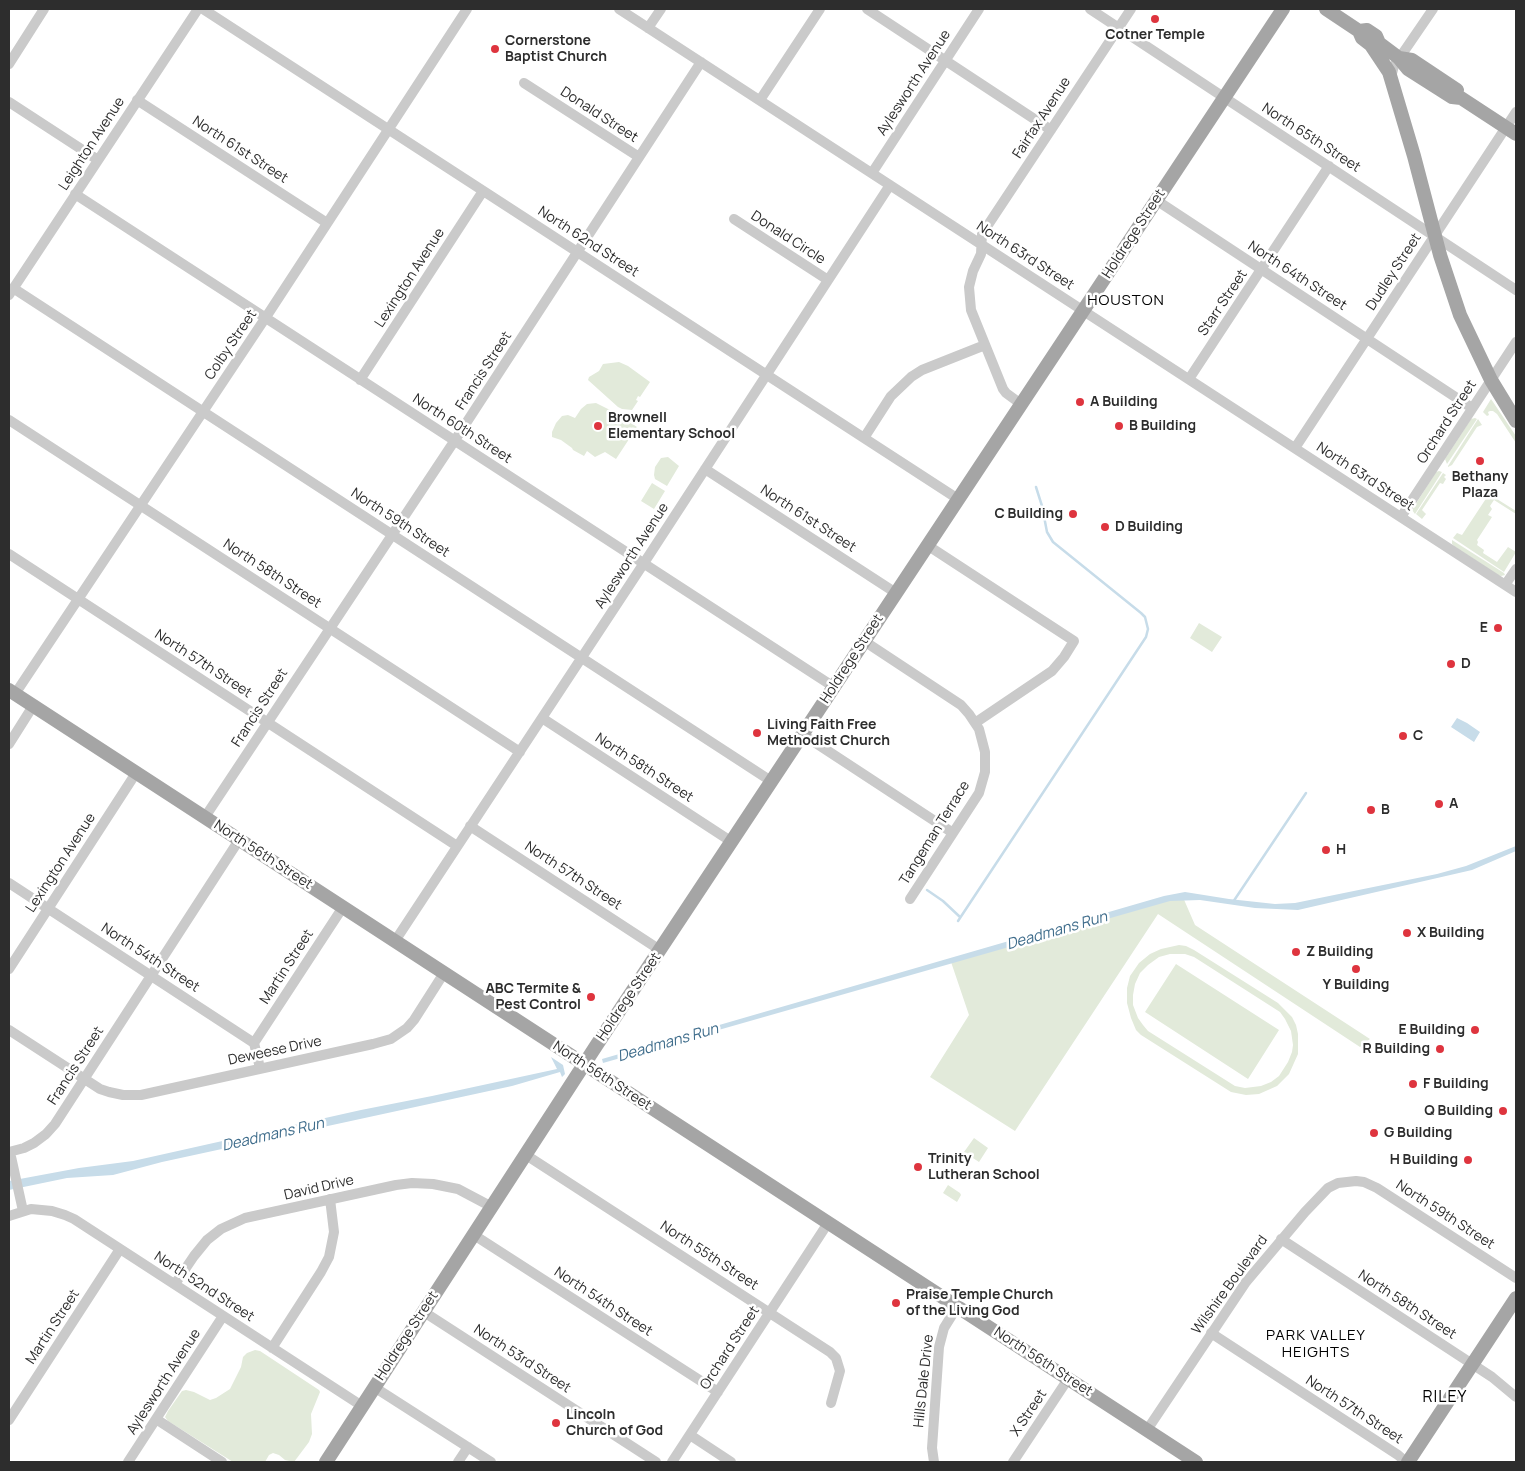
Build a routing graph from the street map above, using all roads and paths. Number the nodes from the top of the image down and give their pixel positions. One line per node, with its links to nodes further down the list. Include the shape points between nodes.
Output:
1 (44, 9): 21 (street)
2 (198, 9): 25 (street, Leighton Avenue)
3 (203, 9): 29 (street, North 62nd Street)
4 (467, 9): 29 (street, Colby Street)
5 (619, 9): 15 (street, North 63rd Street)
6 (661, 9): 15 (street)
7 (820, 9): 26 (street)
8 (867, 9): 19 (street)
9 (980, 9): 19 (street, Aylesworth Avenue)
10 (1090, 9): 16 (street, North 65th Street)
11 (1131, 9): 16 (street, Fairfax Avenue)
12 (1283, 9): 24 (main road, Holdrege Street)
13 (1326, 9): 17 (main road, via 1359,31 1362,38)
14 (1433, 9): 18 (street)
15 (648, 28): 20 (street, North 63rd Street)
16 (1118, 28): 24 (street, North 65th Street); 30 (street, Fairfax Avenue)
17 (1375, 44): 18 (main road); 22 (main road)
18 (1399, 58): 22 (street); 31 (main road, via 1408,69); 32 (main road, via 1398,72)
19 (945, 61): 30 (street); 36 (street, Aylesworth Avenue)
20 (702, 62): 26 (street, North 63rd Street); 33 (street, Francis Street)
21 (9, 64)
22 (1391, 77): 32 (main road)
23 (524, 83): 33 (street, Donald Street)
24 (1224, 97): 35 (street, North 65th Street); 40 (main road, Holdrege Street)
25 (137, 100): 34 (street, Leighton Avenue); 42 (street, North 61st Street)
26 (760, 100): 36 (street, North 63rd Street)
27 (9, 102): 34 (street)
28 (1516, 112): 31 (street, Dudley Street)
29 (389, 130): 38 (street, North 62nd Street); 42 (street, Colby Street)
30 (1050, 130): 44 (street, Fairfax Avenue, via 982,234)
31 (1511, 131): 43 (street, Dudley Street)
32 (1414, 156): 43 (main road)
33 (639, 157): 45 (street, Francis Street)
34 (98, 160): 39 (street, Leighton Avenue)
35 (1329, 166): 43 (street, North 65th Street); 46 (street, Starr Street)
36 (872, 173): 37 (street, North 63rd Street)
37 (890, 185): 44 (street, North 63rd Street); 47 (street, Aylesworth Avenue)
38 (483, 191): 45 (street, North 62nd Street); 57 (street, Lexington Avenue)
39 (75, 194): 49 (street, Leighton Avenue); 51 (street, North 60th Street)
40 (1156, 200): 46 (street, North 64th Street); 50 (main road, Holdrege Street)
41 (734, 219): 47 (street, Donald Circle)
42 (328, 223): 51 (street, Colby Street)
43 (1434, 237): 48 (street, North 65th Street); 52 (street, Dudley Street); 58 (main road, via 1460,315)
44 (981, 244): 50 (street, North 63rd Street); 54 (street, Fairfax Avenue, via 981,254 970,279 969,295 972,316)
45 (578, 252): 55 (street, North 62nd Street); 65 (street, Francis Street)
46 (1261, 269): 52 (street, North 64th Street); 56 (street, Starr Street)
47 (828, 280): 55 (street, Aylesworth Avenue)
48 (1516, 290)
49 (11, 292): 61 (street, North 59th Street)
50 (1083, 310): 56 (street, North 63rd Street); 59 (main road, Holdrege Street)
51 (265, 318): 57 (street, North 60th Street); 61 (street, Colby Street)
52 (1367, 339): 60 (street, North 64th Street); 66 (street, Dudley Street)
53 (1516, 342): 58 (street, Orchard Street)
54 (985, 345): 59 (street, Fairfax Avenue, via 1002,389); 64 (street, via 911,377 891,396)
55 (767, 374): 64 (street, North 62nd Street); 67 (street, Aylesworth Avenue)
56 (1189, 379): 66 (street, North 63rd Street)
57 (360, 380): 65 (street, North 60th Street)
58 (1491, 380): 60 (street, Orchard Street); 63 (main road)
59 (1021, 404): 68 (main road, Holdrege Street)
60 (1472, 408): 70 (street, Orchard Street)
61 (203, 412): 69 (street, Colby Street); 71 (street, North 59th Street)
62 (9, 420): 69 (street, North 58th Street)
63 (1516, 421)
64 (864, 438): 68 (street, North 62nd Street)
65 (454, 440): 71 (street, Francis Street); 74 (street, North 60th Street)
66 (1295, 448): 70 (street, North 63rd Street)
67 (705, 469): 74 (street, Aylesworth Avenue); 78 (street, North 61st Street)
68 (958, 498): 72 (main road, Holdrege Street)
69 (141, 506): 79 (street, Colby Street); 80 (street, North 58th Street)
70 (1401, 517): 76 (street, North 63rd Street)
71 (392, 534): 80 (street, Francis Street); 82 (street, North 59th Street)
72 (927, 545): 78 (main road, Holdrege Street); 88 (street, via 1074,641 1052,671)
73 (9, 554): 79 (street, North 57th Street)
74 (644, 563): 82 (street, Aylesworth Avenue); 83 (street, North 60th Street)
75 (1516, 568): 76 (street)
76 (1505, 585): 77 (street, North 63rd Street)
77 (1516, 592)
78 (896, 593): 81 (main road, Holdrege Street)
79 (78, 600): 84 (street, Colby Street); 87 (street, North 57th Street)
80 (330, 628): 87 (street, Francis Street); 91 (street, North 58th Street)
81 (864, 641): 83 (main road, Holdrege Street); 88 (street, via 952,698)
82 (582, 658): 86 (street, Aylesworth Avenue); 93 (street, North 59th Street)
83 (834, 687): 89 (main road, Holdrege Street)
84 (12, 692): 85 (main road, North 56th Street)
85 (33, 706): 90 (street); 92 (main road, North 56th Street)
86 (542, 718): 91 (street, Aylesworth Avenue); 98 (street, North 58th Street)
87 (267, 723): 94 (street, Francis Street); 99 (street, North 57th Street)
88 (975, 723): 96 (street, Tangeman Terrace, via 985,752 984,777 976,799)
89 (802, 734): 93 (main road, Holdrege Street); 96 (street)
90 (9, 744)
91 (520, 752): 95 (street, Aylesworth Avenue)
92 (136, 773): 94 (main road, North 56th Street); 103 (street, Lexington Avenue)
93 (771, 781): 98 (main road, Holdrege Street)
94 (205, 817): 97 (main road, North 56th Street)
95 (470, 826): 99 (street, Aylesworth Avenue); 105 (street, North 57th Street)
96 (953, 833): 101 (street, Tangeman Terrace)
97 (240, 840): 102 (main road, North 56th Street); 108 (street, Francis Street)
98 (732, 842): 105 (main road, Holdrege Street)
99 (457, 846): 104 (street, Aylesworth Avenue)
100 (9, 883): 103 (street, North 54th Street)
101 (910, 900)
102 (343, 907): 104 (main road, North 56th Street); 110 (street, Martin Street)
103 (48, 908): 106 (street, Lexington Avenue); 108 (street, North 54th Street)
104 (395, 941): 107 (main road, North 56th Street)
105 (660, 950): 111 (main road, Holdrege Street)
106 (9, 969)
107 (444, 973): 111 (main road, North 56th Street); 112 (street, Deweese Drive, via 414,1020 391,1038)
108 (151, 976): 110 (street, North 54th Street); 113 (street, Francis Street)
109 (9, 1030): 113 (street)
110 (254, 1043): 112 (street)
111 (584, 1064): 115 (main road, Holdrege Street); 121 (main road, North 56th Street)
112 (260, 1068): 113 (street, Deweese Drive, via 135,1096 108,1092)
113 (84, 1079): 114 (street, Francis Street, via 50,1129 34,1143)
114 (9, 1152): 119 (street, Francis Street)
115 (526, 1154): 118 (main road, Holdrege Street); 130 (street, North 55th Street)
116 (1356, 1181): 123 (street, Wilshire Boulevard, via 1328,1188); 125 (street, North 59th Street, via 1377,1188)
117 (330, 1199): 118 (street, David Drive, via 425,1183 458,1189); 126 (street, David Drive, via 245,1218 221,1229 200,1248); 133 (street, via 334,1232 329,1257)
118 (492, 1207): 122 (main road, Holdrege Street)
119 (23, 1211): 120 (street); 124 (street, North 52nd Street, via 39,1210 65,1215)
120 (9, 1216)
121 (828, 1223): 128 (main road, North 56th Street); 130 (street, Orchard Street)
122 (474, 1235): 129 (main road, Holdrege Street); 137 (street, North 54th Street)
123 (1281, 1239): 132 (street, Wilshire Boulevard); 134 (street, North 58th Street)
124 (120, 1249): 126 (street, North 52nd Street); 142 (street, Martin Street)
125 (1516, 1278)
126 (175, 1284): 131 (street, North 52nd Street)
127 (1516, 1298): 134 (main road)
128 (957, 1307): 135 (main road, North 56th Street); 154 (street, Hills Dale Drive, via 944,1328 939,1346 932,1448)
129 (424, 1312): 136 (main road, Holdrege Street); 151 (street, North 53rd Street)
130 (770, 1312): 137 (street, Orchard Street); 139 (street, North 55th Street, via 836,1358 840,1376)
131 (223, 1316): 133 (street, North 52nd Street); 141 (street, Aylesworth Avenue)
132 (1211, 1333): 143 (street, Wilshire Boulevard); 157 (street, North 57th Street)
133 (272, 1348): 140 (street, North 52nd Street)
134 (1473, 1364): 138 (street, North 58th Street); 157 (main road)
135 (1068, 1379): 143 (main road, North 56th Street); 155 (street, X Street)
136 (374, 1387): 140 (main road, Holdrege Street); 145 (street)
137 (718, 1392): 144 (street, Orchard Street)
138 (1516, 1397)
139 (831, 1403)
140 (362, 1406): 148 (main road, Holdrege Street)
141 (156, 1419): 146 (street, Aylesworth Avenue); 147 (street)
142 (9, 1420)
143 (1147, 1430): 156 (main road, North 56th Street)
144 (690, 1435): 152 (street, Orchard Street); 153 (street)
145 (468, 1447): 149 (street); 150 (street)
146 (128, 1462)
147 (222, 1462)
148 (326, 1462)
149 (458, 1462)
150 (491, 1462)
151 (656, 1462)
152 (672, 1462)
153 (731, 1462)
154 (934, 1462)
155 (1013, 1462)
156 (1196, 1462)
157 (1407, 1462)

